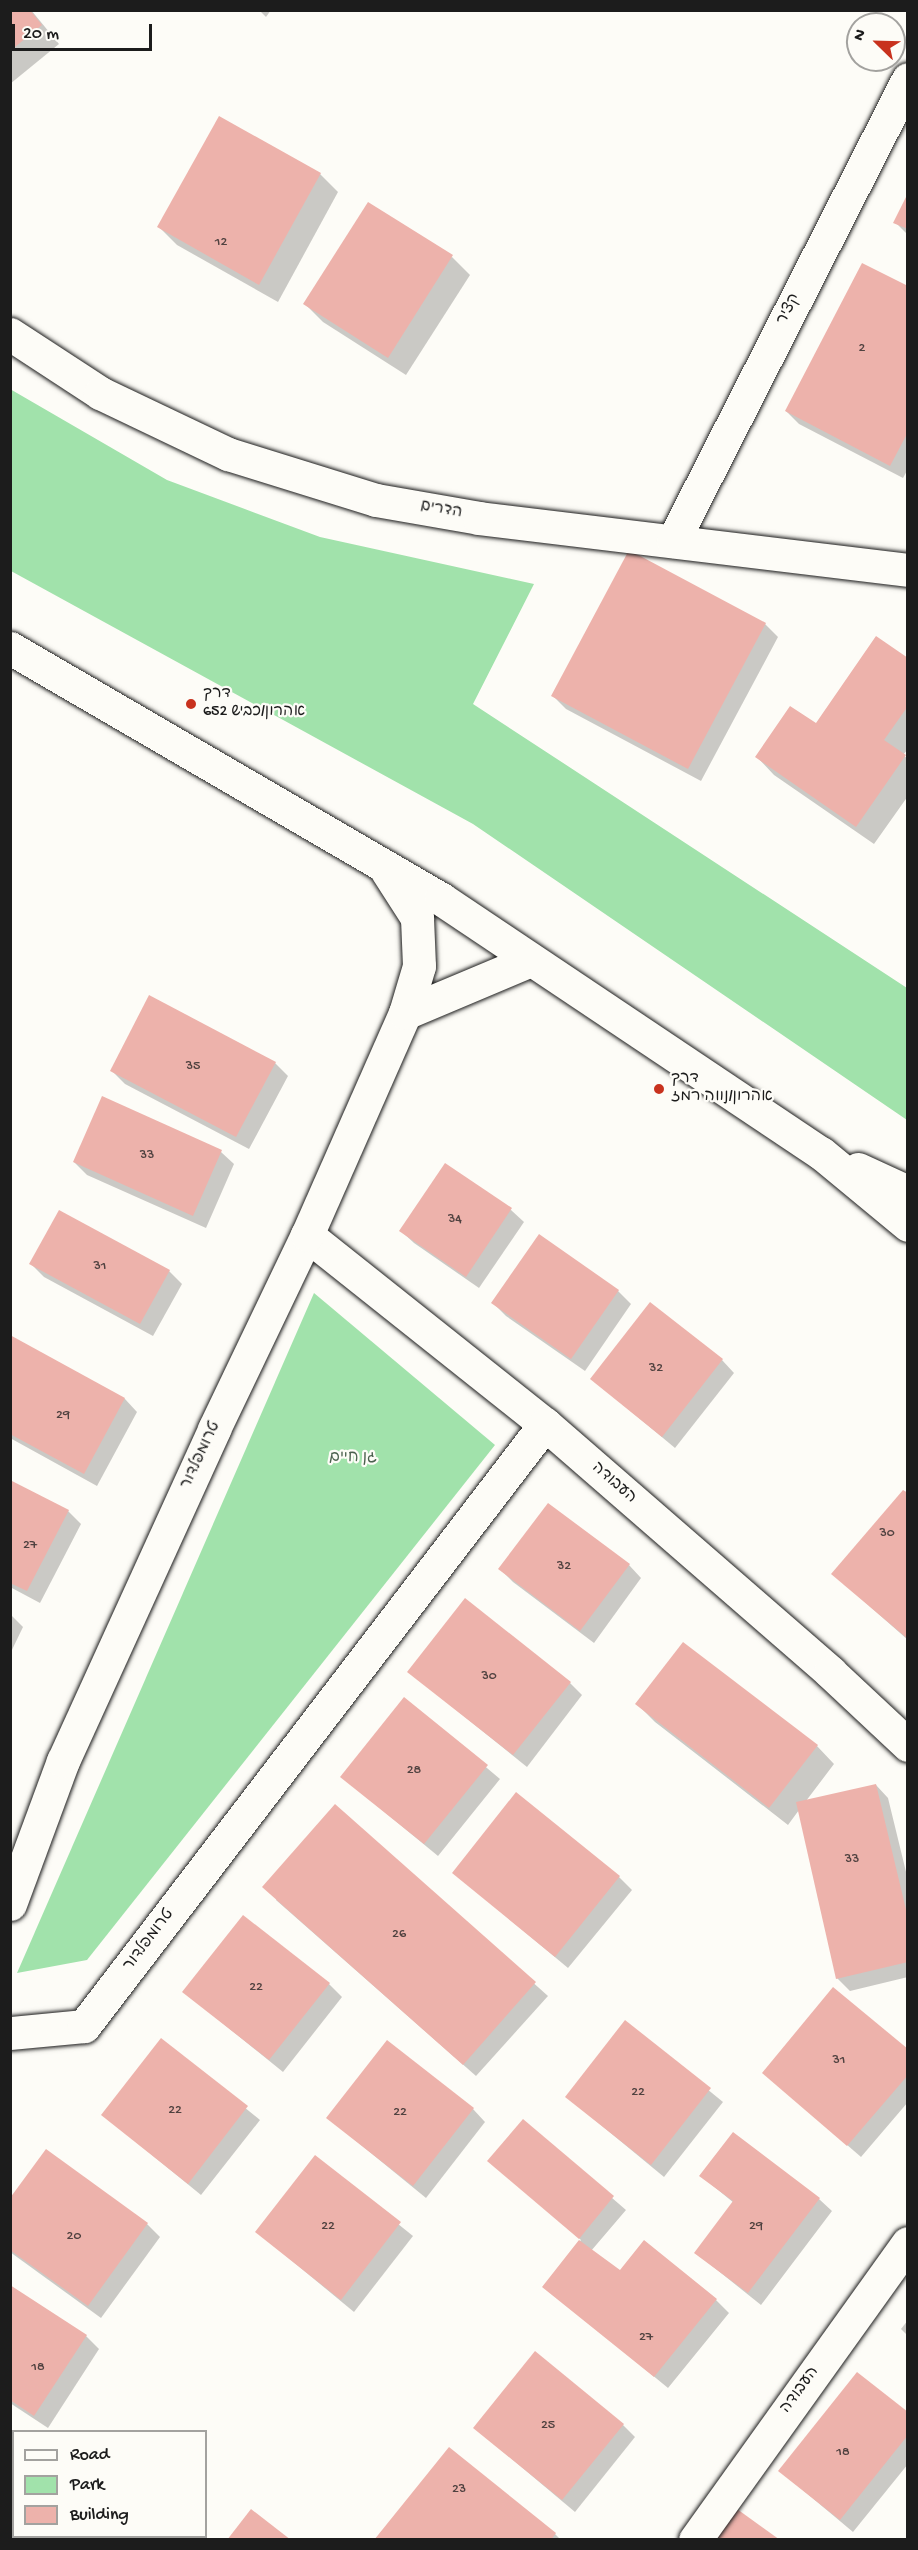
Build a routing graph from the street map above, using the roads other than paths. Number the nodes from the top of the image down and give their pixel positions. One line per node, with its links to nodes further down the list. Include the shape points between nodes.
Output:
1 (908, 79): 3 (street, קציר)
2 (10, 334): 3 (street, הדרים, via 100,393 228,454 375,500 479,518)
3 (674, 541): 4 (street, הדרים)
4 (908, 570)
5 (10, 648): 6 (street)
6 (385, 867): 7 (street, via 441,899); 8 (street, טרומפלדור, via 417,918 419,966)
7 (531, 960): 8 (street); 9 (street)
8 (405, 1013): 12 (street, טרומפלדור)
9 (821, 1153): 10 (street); 11 (street)
10 (908, 1192)
11 (908, 1225)
12 (307, 1235): 13 (street, העבודה); 15 (street, טרומפלדור, via 209,1439 63,1761)
13 (544, 1424): 14 (street, העבודה, via 830,1672); 16 (street, טרומפלדור, via 84,2026)
14 (908, 1745)
15 (10, 1904)
16 (10, 2033)
17 (908, 2244): 18 (street, העבודה)
18 (695, 2540)

